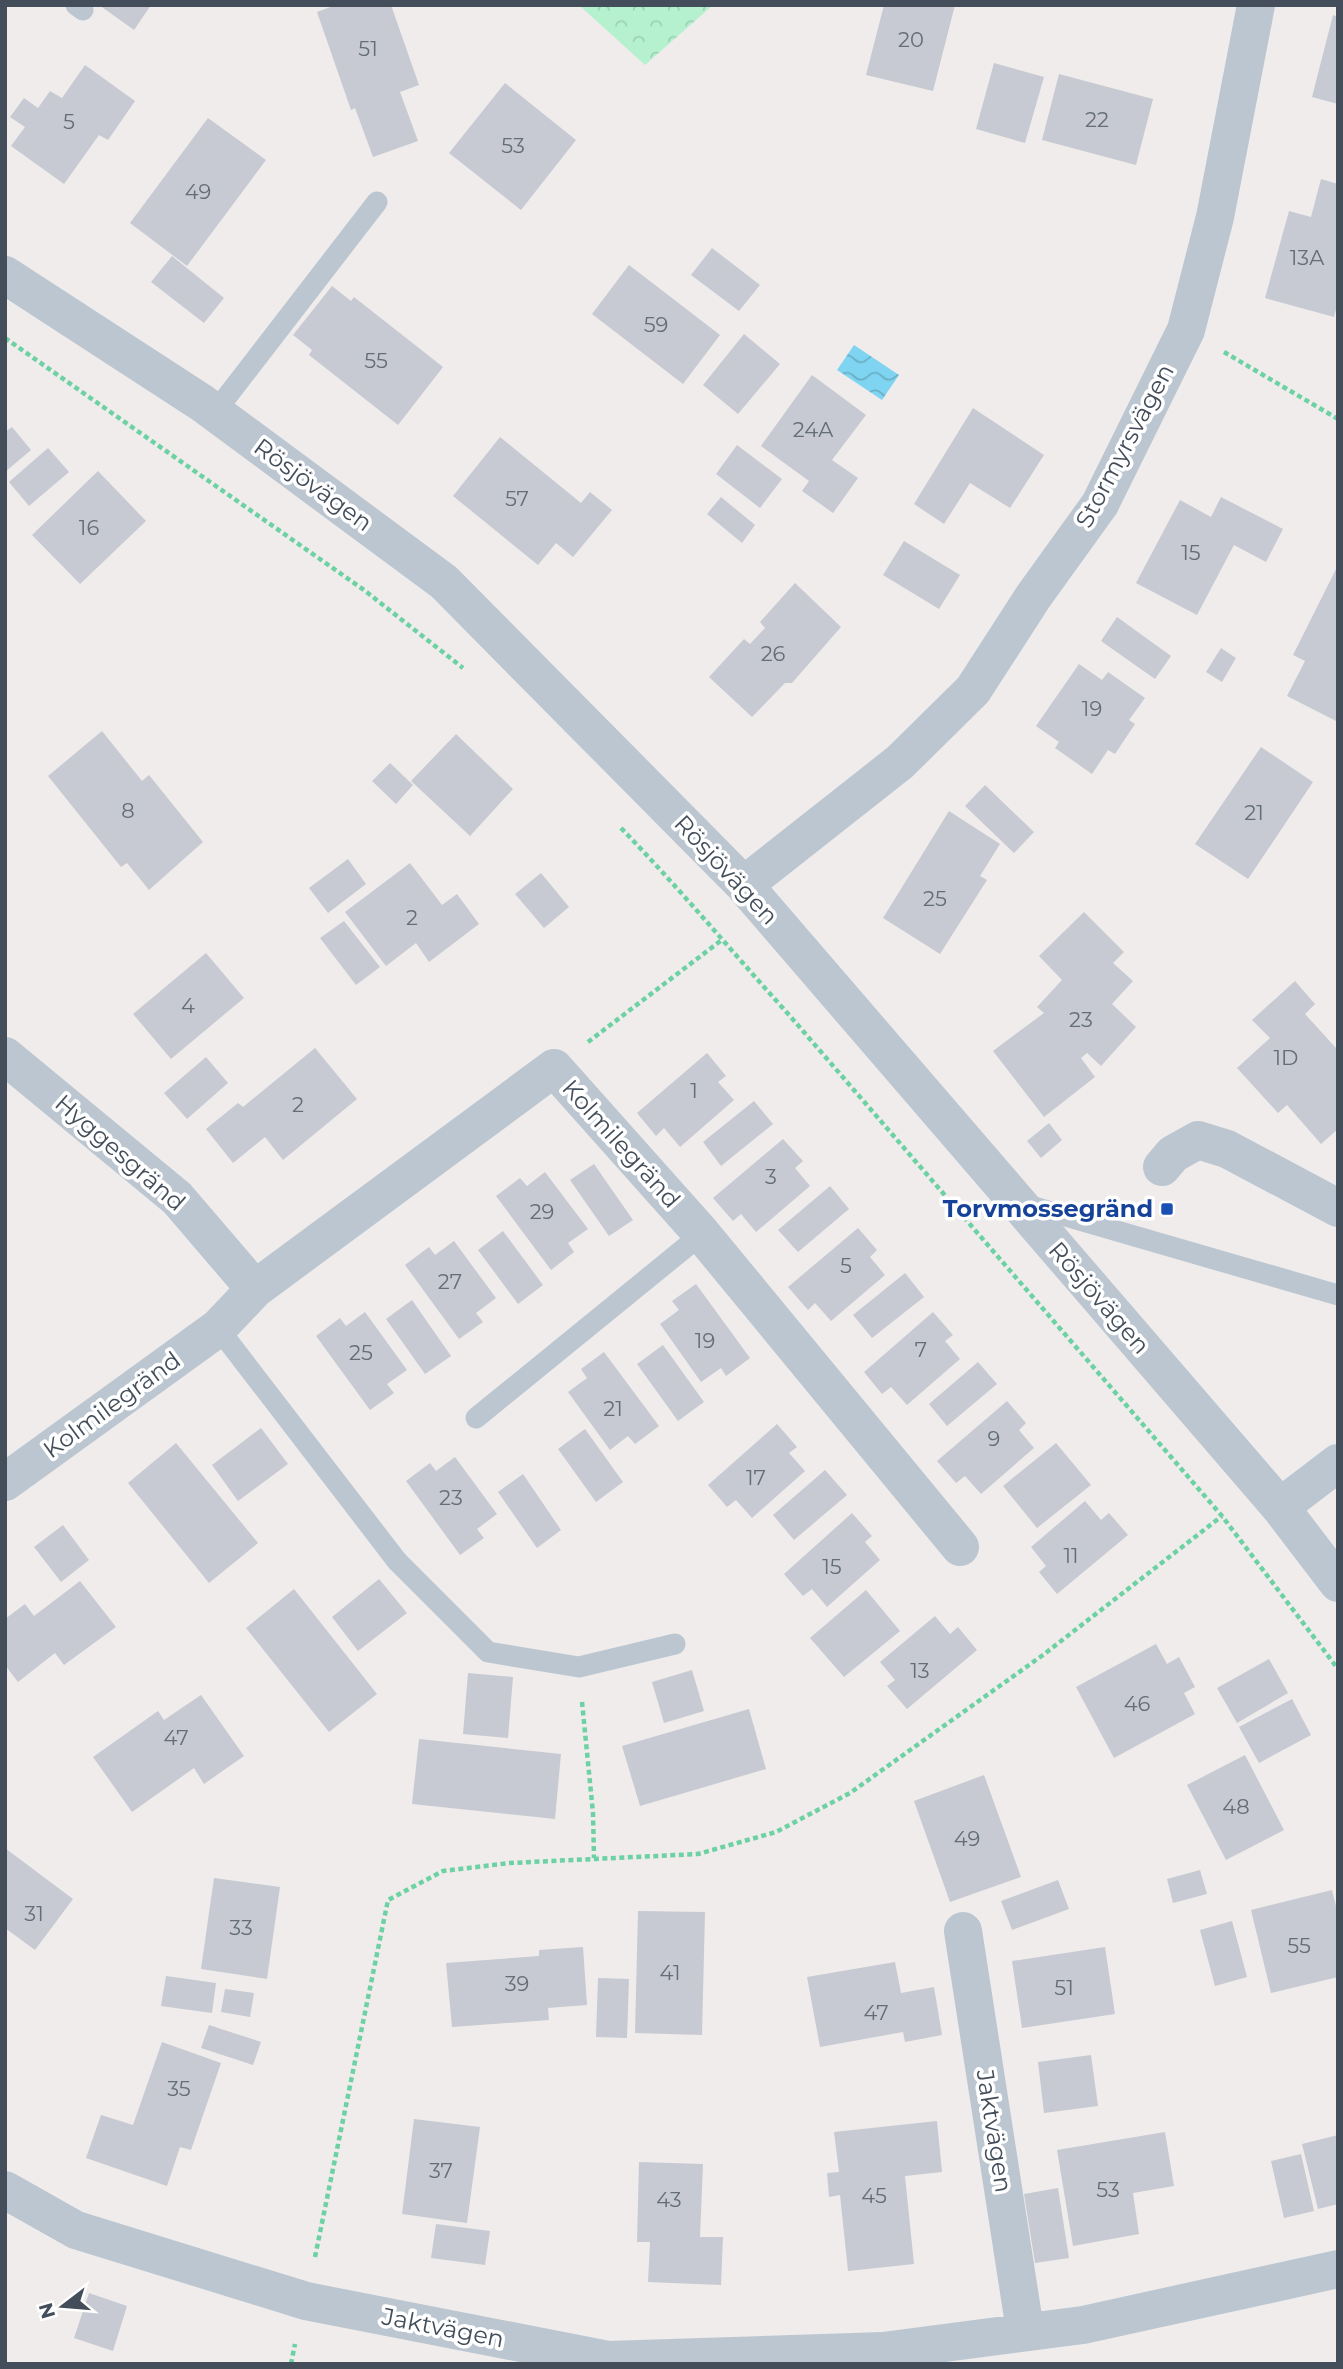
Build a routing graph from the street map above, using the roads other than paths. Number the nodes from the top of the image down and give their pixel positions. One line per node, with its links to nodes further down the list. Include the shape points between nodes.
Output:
1 (1256, 5): 5 (street, Stormyrsvägen, via 1215,216 1186,330 1100,504 973,690)
2 (377, 202): 4 (lane)
3 (5, 275): 4 (street, Rösjövägen)
4 (215, 412): 5 (street, Rösjövägen, via 444,582)
5 (754, 897): 8 (street, Rösjövägen)
6 (5, 1056): 11 (street, Hyggesgränd, via 177,1198)
7 (1162, 1167): 9 (street, via 1198,1140 1227,1149)
8 (1015, 1202): 12 (lane); 17 (street, Rösjövägen)
9 (1338, 1208)
10 (702, 1234): 11 (street, Kolmilegränd, via 554,1068); 14 (lane); 18 (street, Kolmilegränd)
11 (255, 1289): 13 (street, Kolmilegränd)
12 (1338, 1295)
13 (218, 1328): 16 (street, Kolmilegränd); 20 (lane, via 397,1561 488,1652 579,1667)
14 (476, 1418)
15 (1338, 1464): 17 (street)
16 (5, 1482)
17 (1280, 1507): 19 (street, Rösjövägen)
18 (960, 1547)
19 (1338, 1583)
20 (675, 1644)
21 (963, 1931): 24 (street, Jaktvägen)
22 (5, 2190): 24 (street, Jaktvägen, via 76,2230 306,2301 608,2360 883,2351)
23 (1338, 2269): 24 (street, Jaktvägen, via 1083,2325)
24 (1025, 2330)

